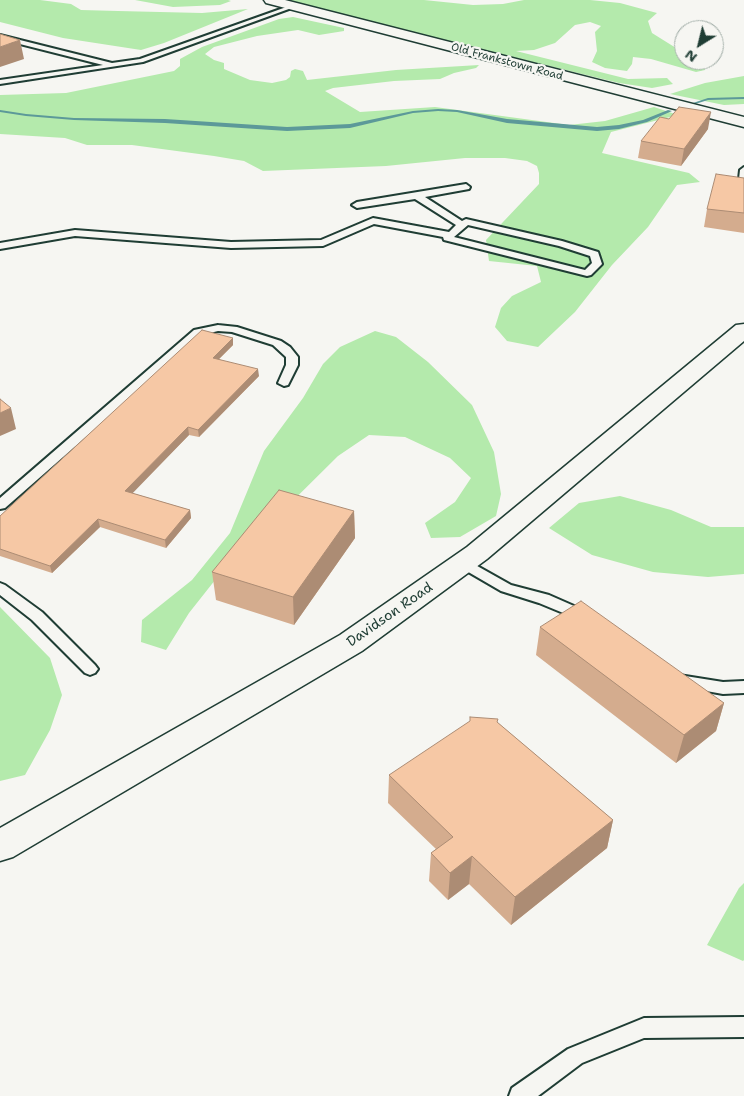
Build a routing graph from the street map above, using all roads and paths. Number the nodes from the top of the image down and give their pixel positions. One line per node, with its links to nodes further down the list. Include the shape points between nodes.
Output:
1 (270, 0): 2 (street, Old Frankstown Road)
2 (294, 6): 4 (lane, via 141,61); 6 (street, Old Frankstown Road)
3 (0, 37): 4 (lane)
4 (115, 65): 5 (lane)
5 (0, 82)
6 (744, 122)
7 (466, 187): 8 (lane)
8 (417, 196): 9 (lane); 10 (lane)
9 (357, 205)
10 (462, 225): 11 (lane); 11 (lane, via 466,222 562,244 595,254 597,264 587,273 447,238)
11 (450, 235): 12 (lane, via 373,221 323,243 232,245 75,233)
12 (0, 246)
13 (744, 330): 16 (street, Davidson Road)
14 (284, 383): 15 (lane, via 292,357 276,343 233,329 198,332)
15 (0, 505)
16 (463, 563): 18 (lane, via 506,588 544,599); 22 (street, Davidson Road, via 351,643)
17 (0, 588): 19 (lane, via 37,616)
18 (600, 623)
19 (90, 669)
20 (670, 675): 21 (lane, via 678,681 723,688)
21 (744, 687)
22 (0, 846)
23 (744, 1027): 24 (lane, via 644,1028 576,1056)
24 (520, 1096)

